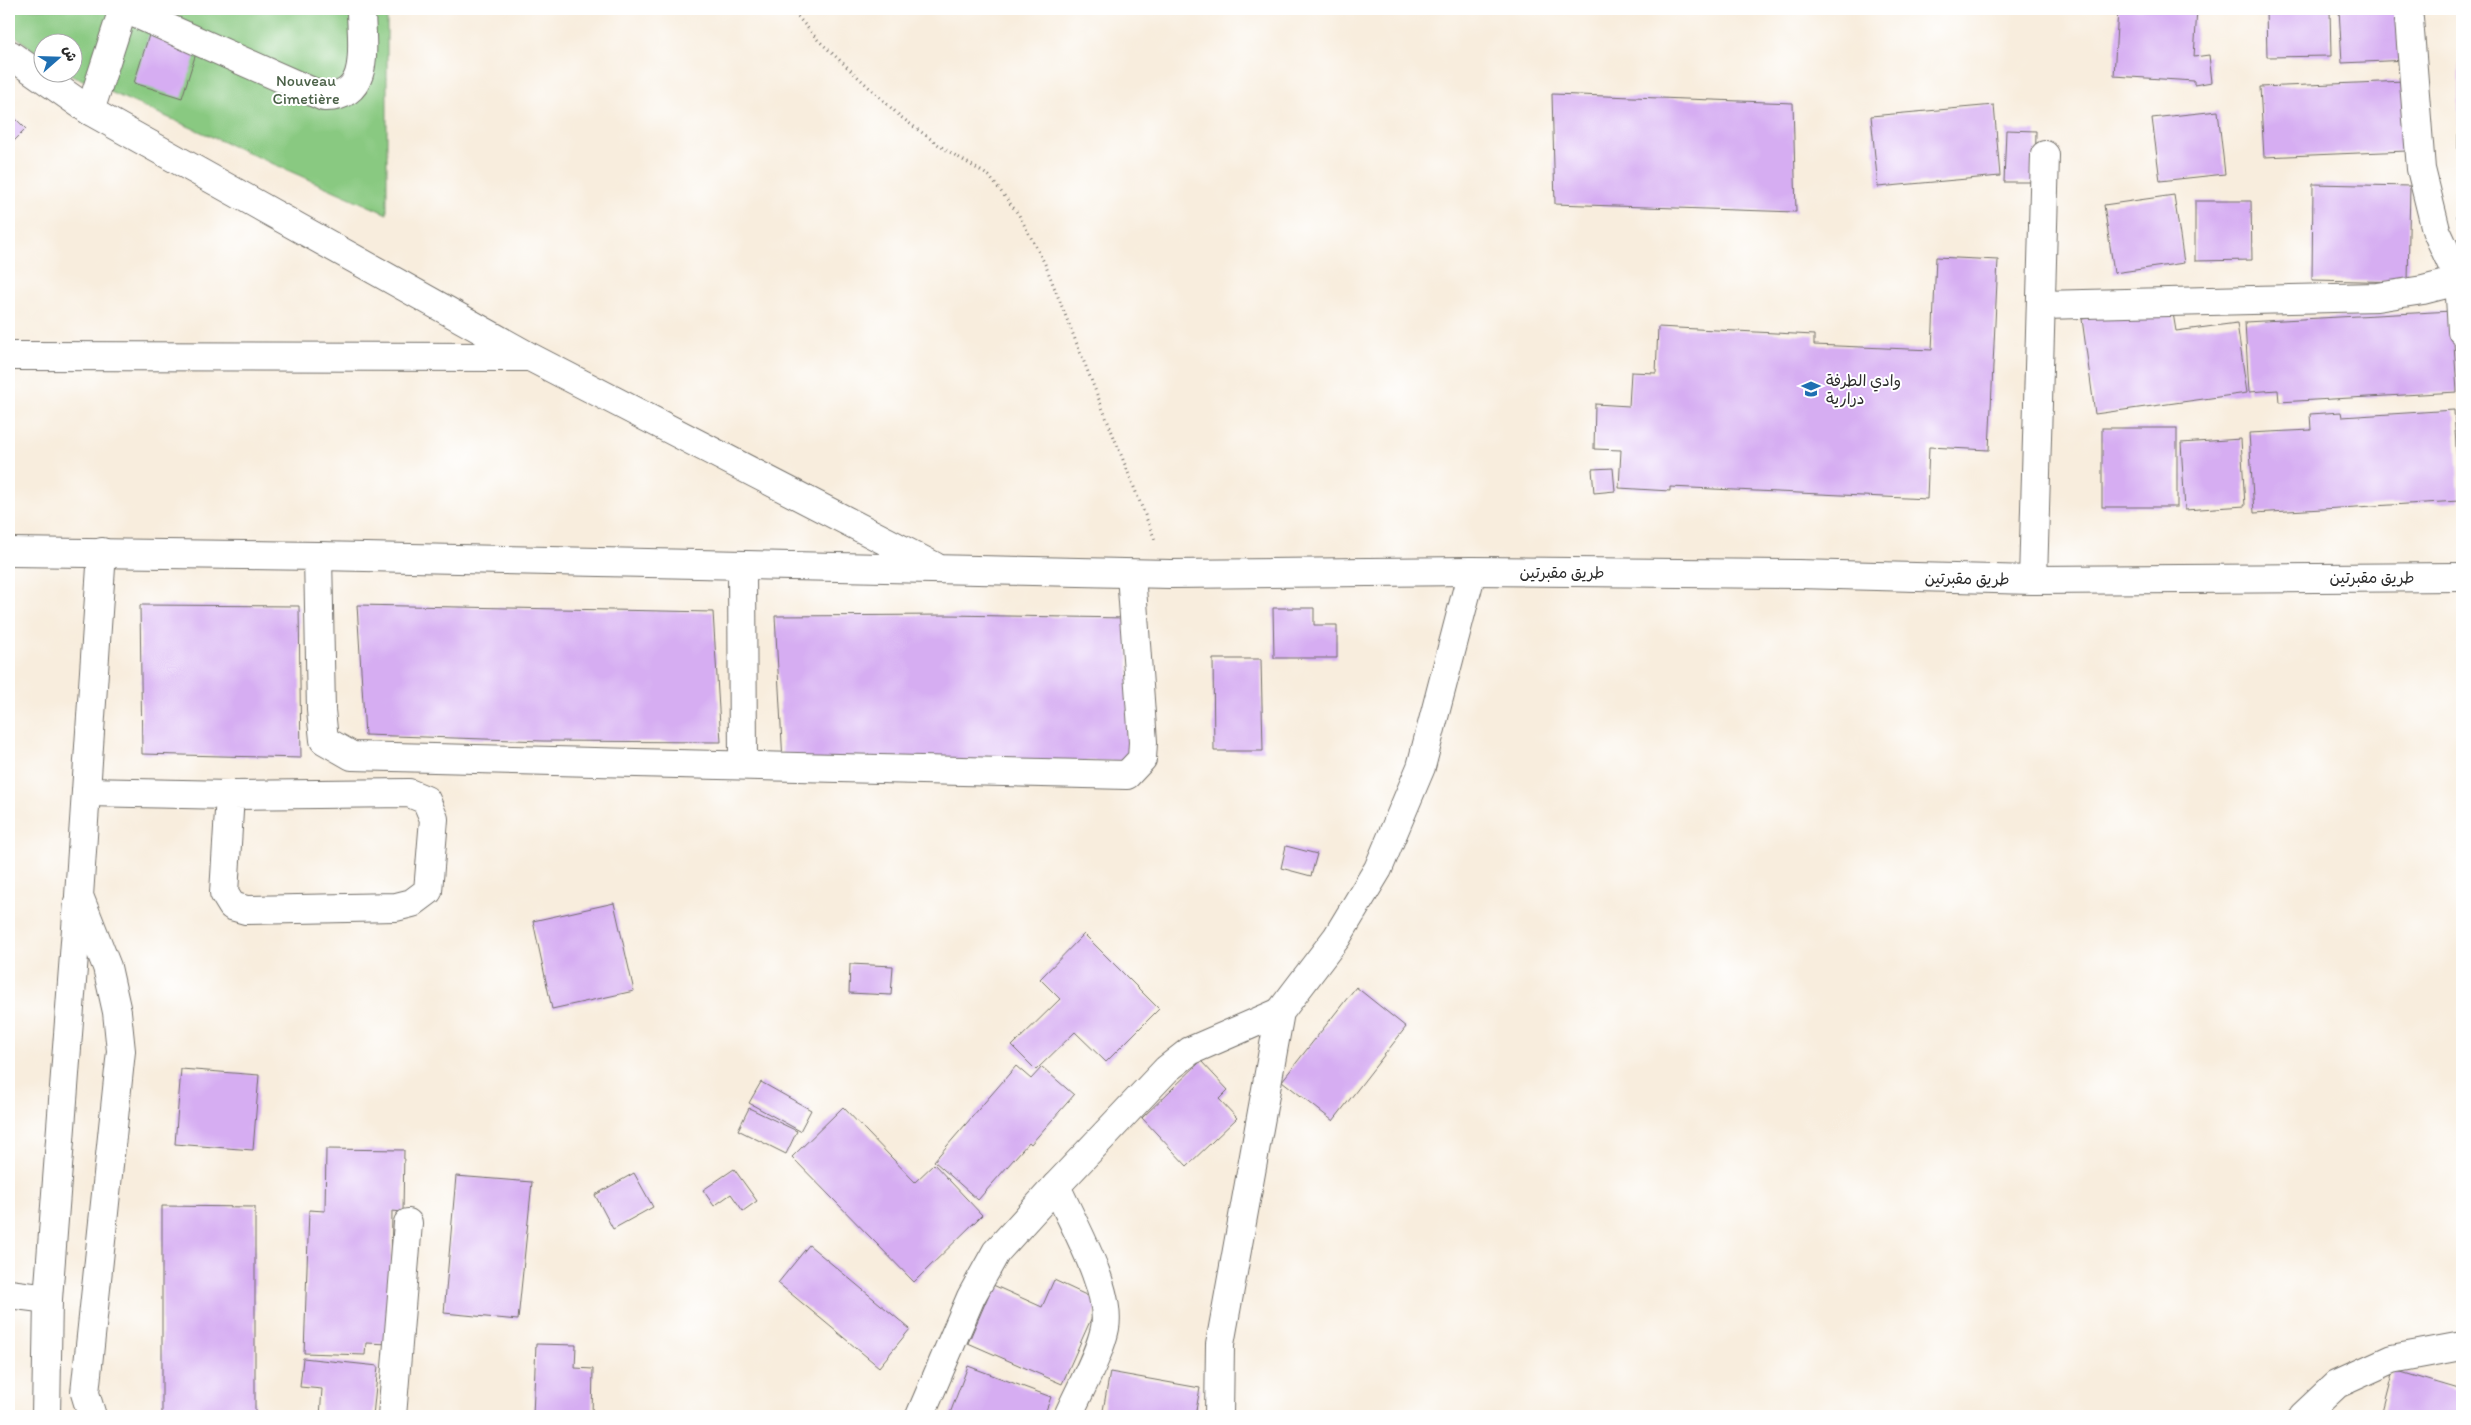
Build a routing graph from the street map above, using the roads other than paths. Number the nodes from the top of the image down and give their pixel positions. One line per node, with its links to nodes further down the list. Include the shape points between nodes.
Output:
1 (124, 9): 2 (street, via 324,97 346,93 360,74); 5 (street)
2 (361, 9)
3 (2409, 19): 7 (street, via 2421,169 2436,230)
4 (9, 54): 5 (street)
5 (90, 111): 11 (street)
6 (2045, 155): 8 (street)
7 (2461, 280): 8 (street, via 2377,297); 9 (street)
8 (2042, 304): 20 (street)
9 (2462, 331)
10 (9, 356): 11 (street)
11 (530, 357): 16 (street)
12 (9, 552): 13 (street, طريق مقبرتين)
13 (102, 552): 14 (street, طريق مقبرتين); 22 (street)
14 (318, 556): 15 (street, طريق مقبرتين); 21 (street, via 324,740 352,756)
15 (742, 565): 16 (street, طريق مقبرتين); 21 (street)
16 (941, 570): 18 (street, طريق مقبرتين)
17 (1472, 571): 18 (street, طريق مقبرتين); 20 (street, طريق مقبرتين); 25 (street, via 1421,767 1378,869 1336,937)
18 (1131, 574): 21 (street, via 1143,742 1142,759 1127,775)
19 (2462, 577): 20 (street, طريق مقبرتين)
20 (2033, 580)
21 (743, 765)
22 (86, 792): 23 (street); 24 (street)
23 (230, 795): 23 (street, via 409,793 426,800 434,819 428,891 412,903 396,907 246,910 232,906 224,893)
24 (79, 896): 29 (street); 32 (street, via 107,967 121,1051 85,1393)
25 (1280, 1012): 26 (street, via 1190,1051 1167,1069); 36 (street, via 1220,1344)
26 (1056, 1186): 34 (street, via 996,1252 983,1273); 35 (street, via 1103,1289 1106,1308 1105,1329)
27 (408, 1223): 33 (street)
28 (9, 1294): 29 (street)
29 (48, 1299): 31 (street)
30 (2462, 1346): 37 (street, via 2392,1359 2337,1384)
31 (46, 1416)
32 (92, 1416)
33 (392, 1416)
34 (920, 1416)
35 (1068, 1416)
36 (1219, 1416)
37 (2302, 1416)

